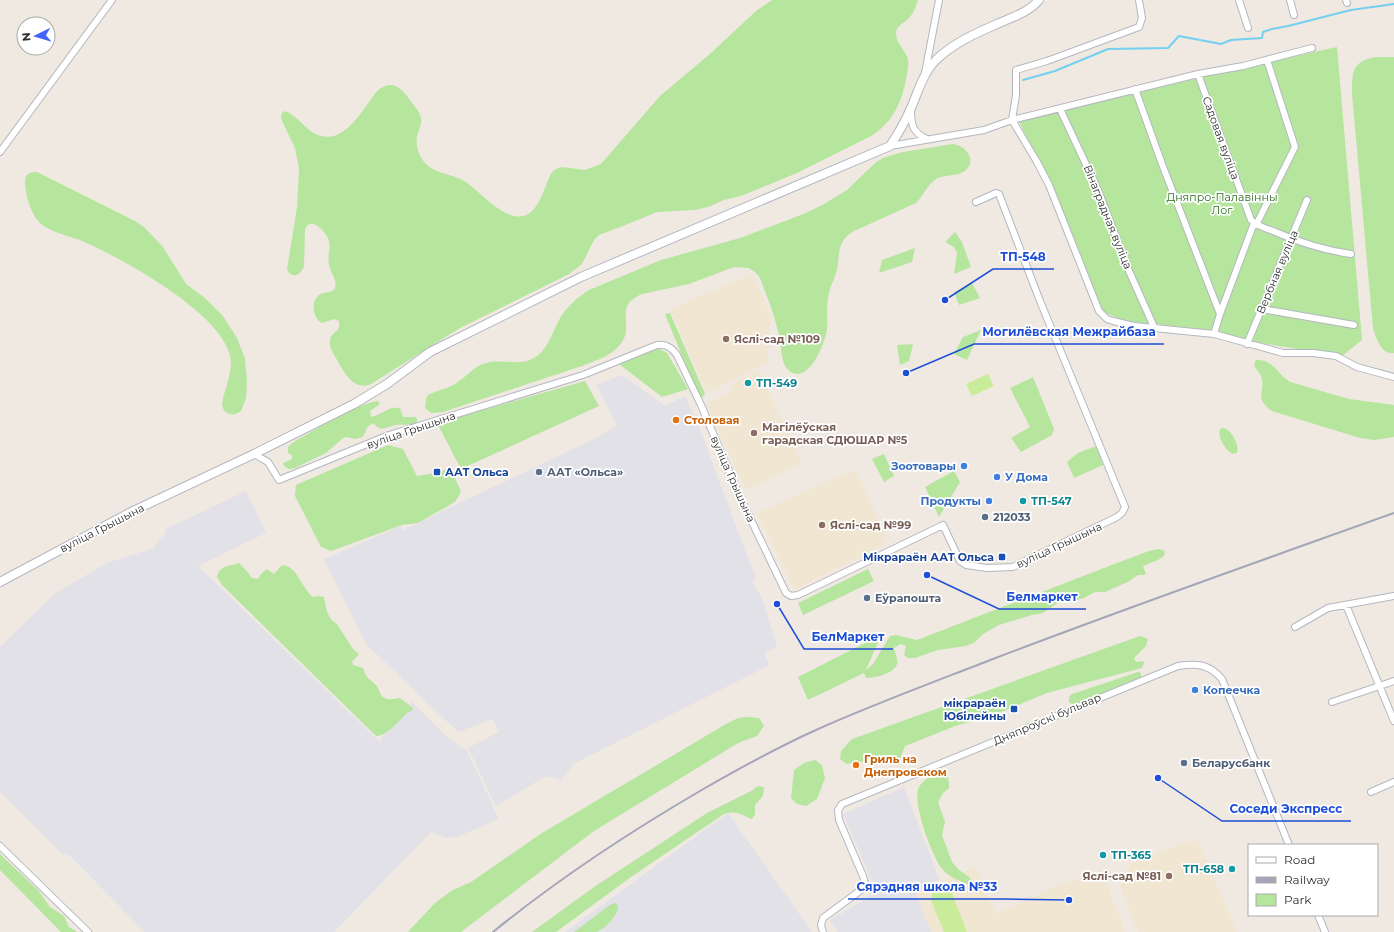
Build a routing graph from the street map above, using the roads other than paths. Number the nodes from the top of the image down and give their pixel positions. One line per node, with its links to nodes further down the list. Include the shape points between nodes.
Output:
1 (112, 0): 19 (street)
2 (939, 0): 12 (street)
3 (1039, 0): 12 (street, via 1028,10 987,28 950,49 936,60)
4 (1139, 0): 16 (street, via 1142,18 1139,27 1016,70)
5 (1239, 0): 8 (street)
6 (1290, 0): 7 (street)
7 (1294, 15)
8 (1248, 28)
9 (1312, 48): 10 (street)
10 (1267, 60): 11 (street); 22 (street, via 1295,145)
11 (1198, 74): 13 (street); 22 (street, Садовая вуліца, via 1248,214)
12 (924, 77): 14 (street)
13 (1135, 90): 15 (street); 26 (street)
14 (911, 108): 17 (street, via 911,121 915,132); 18 (street, via 903,127)
15 (1060, 109): 16 (street); 28 (street, Вінаградная вуліца, via 1098,190)
16 (1012, 120): 17 (street, via 984,130); 28 (street, via 1049,185 1099,311 1110,320 1134,326)
17 (927, 139): 18 (street)
18 (890, 146): 32 (street, via 581,278 430,352 354,404)
19 (0, 152)
20 (1307, 200): 23 (street, Вербная вуліца)
21 (976, 202): 32 (street, вуліца Грышына, via 999,194 1125,507 1118,517 1013,566 987,568 966,565 960,561 943,526 798,595 791,596 786,593 677,355 663,345 657,345 583,375 389,435 279,480 268,462)
22 (1255, 224): 23 (street); 26 (street)
23 (1291, 239): 24 (street); 25 (street, Вербная вуліца)
24 (1351, 254)
25 (1262, 308): 27 (street); 30 (street, Вербная вуліца)
26 (1220, 314): 29 (street)
27 (1354, 325)
28 (1154, 327): 29 (street)
29 (1214, 334): 30 (street)
30 (1247, 344): 31 (street, via 1283,354 1313,353 1336,356 1357,367)
31 (1394, 376)
32 (254, 454): 33 (street, вуліца Грышына, via 133,511)
33 (0, 582)
34 (1394, 596): 35 (street)
35 (1346, 605): 36 (street, via 1328,608); 38 (street)
36 (1294, 627)
37 (1394, 681): 38 (street)
38 (1380, 687): 39 (street); 40 (street)
39 (1332, 702)
40 (1394, 721)
41 (1394, 782): 42 (street)
42 (1371, 792)
43 (1289, 844): 47 (street, Дняпроўскі бульвар, via 1222,679 1207,667 1192,664 1178,666 842,804 838,810 839,820 864,883 861,890 823,918)
44 (0, 846): 46 (street)
45 (1318, 916): 48 (street)
46 (88, 932)
47 (823, 932)
48 (1325, 932)

